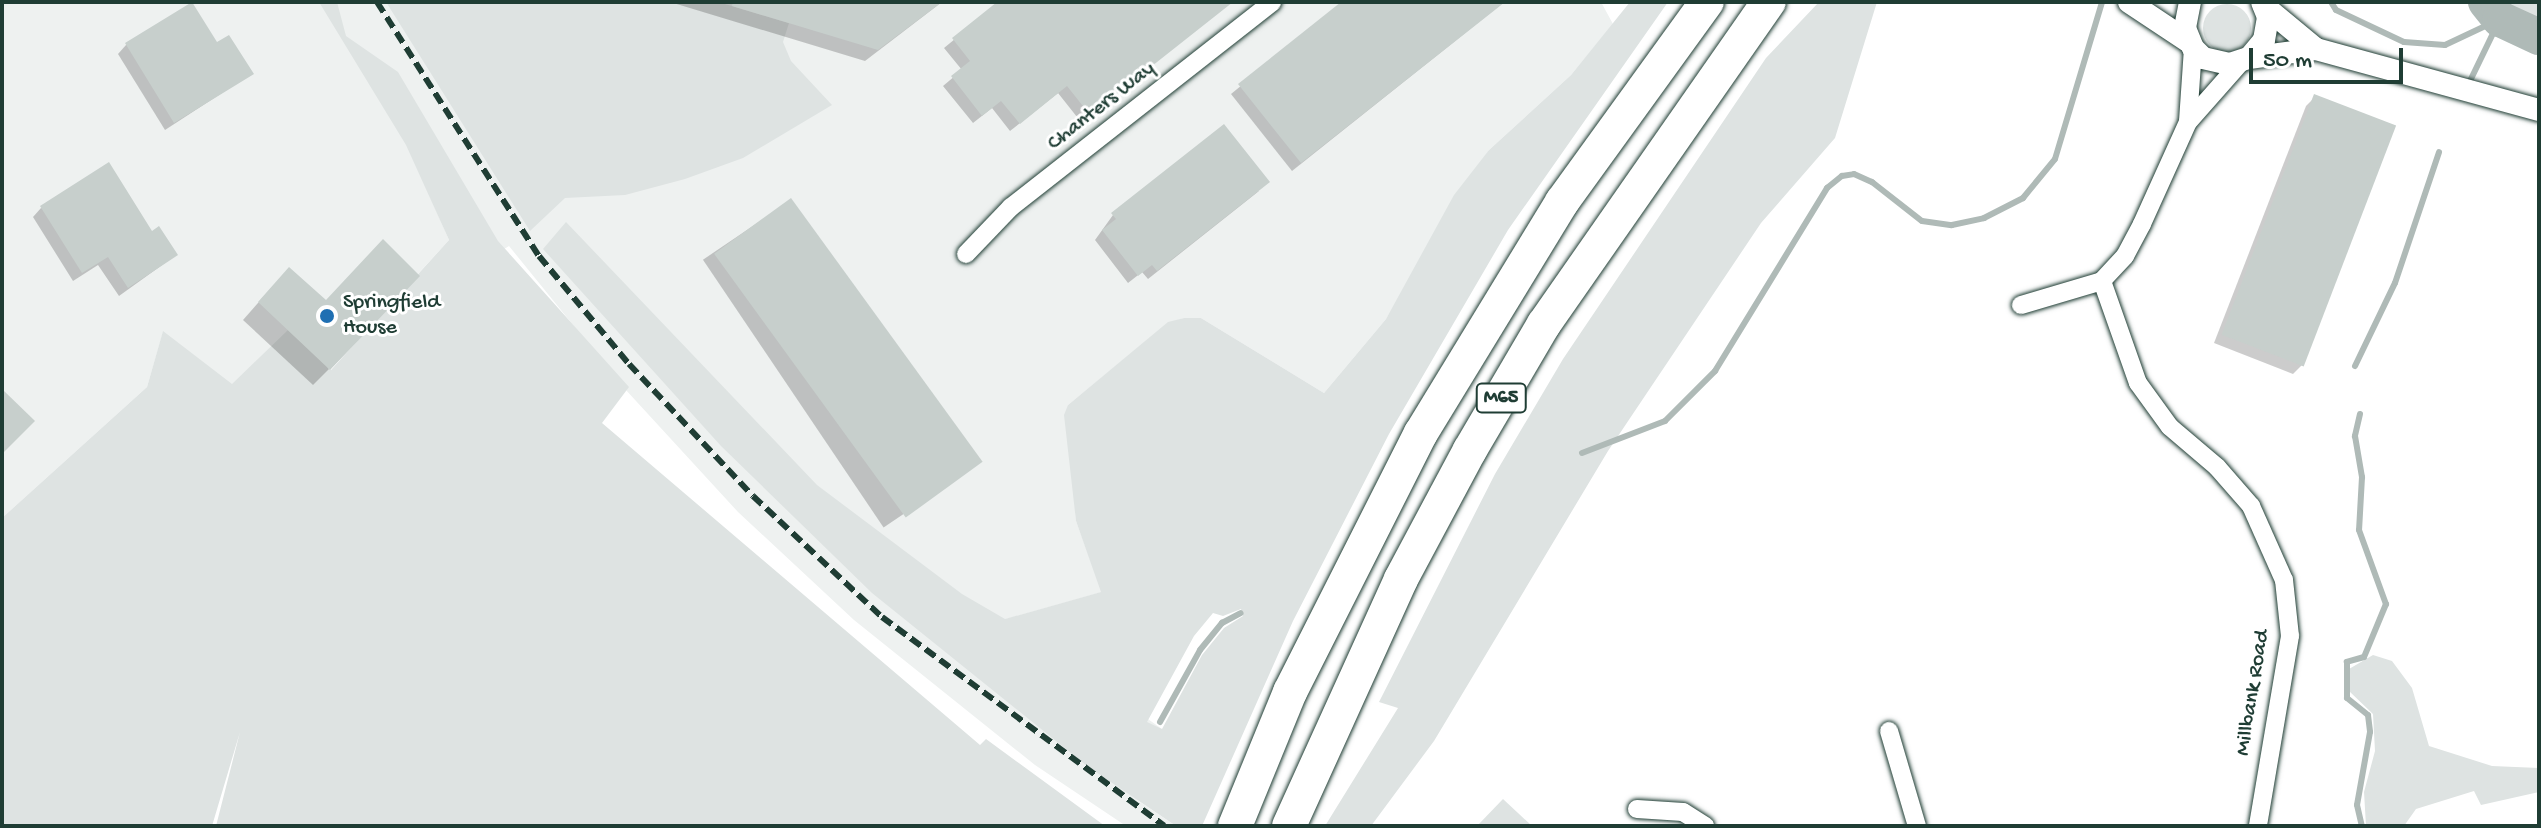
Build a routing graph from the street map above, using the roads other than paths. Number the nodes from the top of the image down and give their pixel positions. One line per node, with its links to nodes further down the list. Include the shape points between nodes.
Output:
1 (1272, 2): 12 (street, Chanters Way, via 1011,207)
2 (1707, 2): 17 (highway, M65, via 1562,202 1421,433 1290,692)
3 (1769, 2): 18 (highway, M65, via 1612,223 1492,412 1401,579)
4 (2129, 2): 7 (street)
5 (2190, 2): 7 (street, via 2185,28)
6 (2263, 4): 8 (street); 9 (street, via 2264,40)
7 (2191, 45): 9 (street, via 2216,63); 11 (street)
8 (2316, 49): 9 (street); 10 (street)
9 (2246, 59): 11 (street)
10 (2539, 110)
11 (2188, 122): 13 (street, via 2125,256)
12 (966, 254)
13 (2102, 281): 14 (street); 21 (street, Millbank Road, via 2138,383 2170,427 2217,467 2251,506 2284,580 2290,636)
14 (2021, 305)
15 (1889, 731): 20 (street)
16 (1637, 809): 19 (street, via 1683,812)
17 (1235, 826)
18 (1289, 826)
19 (1705, 826)
20 (1917, 826)
21 (2258, 826)

